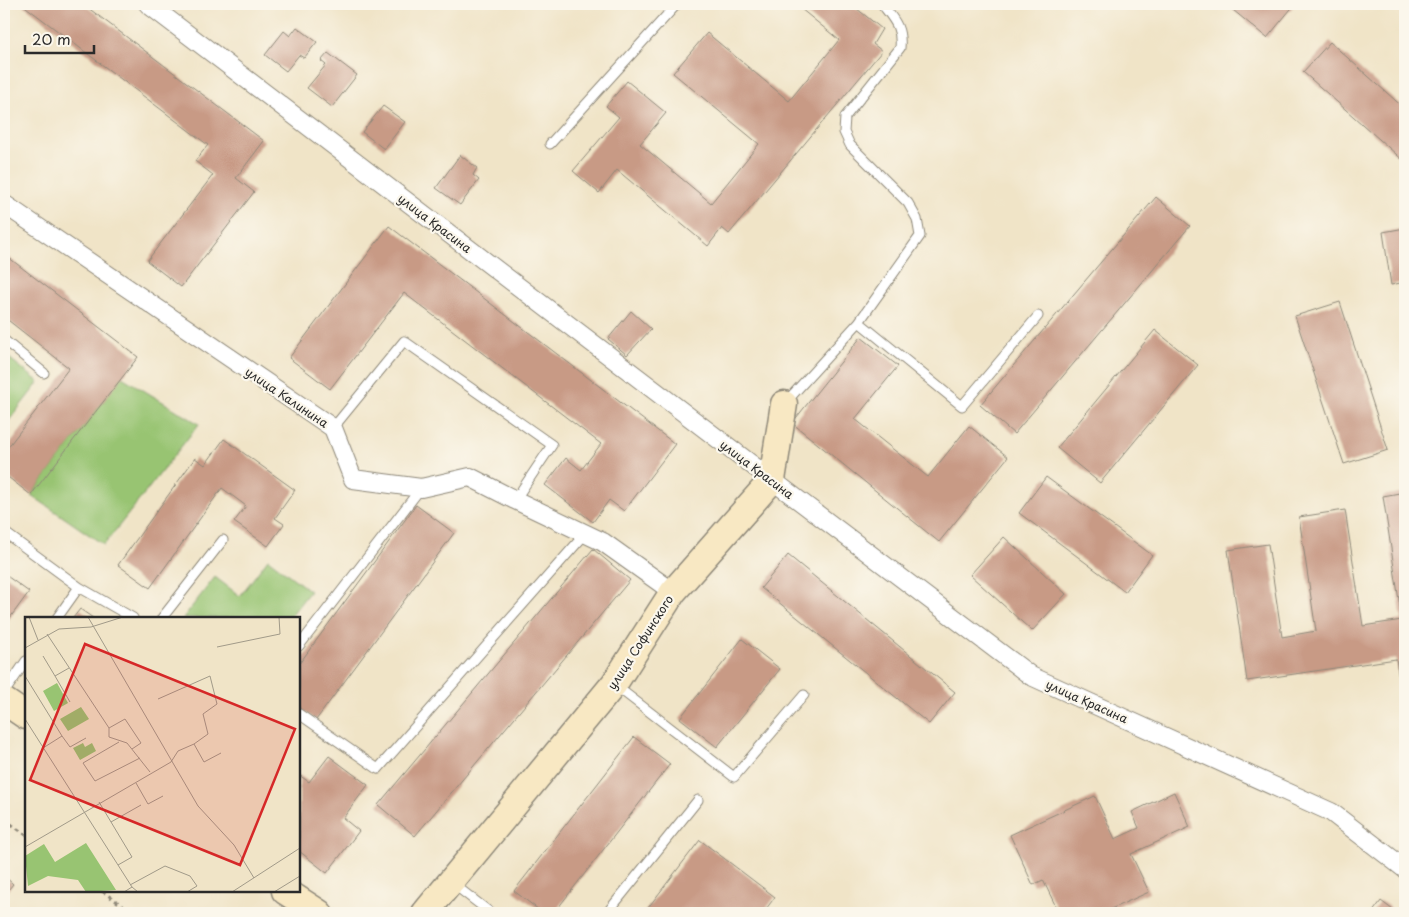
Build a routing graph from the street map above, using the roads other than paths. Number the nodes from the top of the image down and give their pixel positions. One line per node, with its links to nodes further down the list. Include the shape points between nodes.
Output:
1 (148, 4): 12 (street, улица Красина)
2 (678, 4): 4 (lane)
3 (882, 4): 7 (lane, via 897,24 900,48 845,117 844,132 850,145 908,202 917,218 920,236)
4 (550, 144)
5 (4, 204): 11 (street, улица Калинина)
6 (1038, 316): 7 (lane, via 962,406)
7 (859, 322): 10 (lane)
8 (4, 340): 9 (lane)
9 (44, 373)
10 (784, 404): 12 (street)
11 (333, 428): 13 (street, улица Калинина, via 353,479); 14 (lane, via 404,341 552,445)
12 (772, 480): 19 (street, улица Софинского); 32 (street, улица Красина, via 1031,676 1331,812)
13 (421, 488): 14 (street, улица Калинина, via 470,476); 23 (lane)
14 (515, 500): 16 (street, улица Калинина)
15 (4, 532): 18 (lane)
16 (585, 534): 19 (street, улица Калинина, via 603,542); 30 (lane, via 378,769)
17 (223, 540): 22 (lane)
18 (79, 587): 20 (lane); 21 (lane)
19 (672, 592): 25 (street, улица Софинского)
20 (58, 617)
21 (131, 617)
22 (163, 617)
23 (300, 645)
24 (25, 662): 26 (lane)
25 (614, 684): 27 (lane, via 734,777); 33 (street, улица Софинского)
26 (4, 693)
27 (804, 695)
28 (4, 701): 29 (street)
29 (25, 715)
30 (300, 715)
31 (698, 800): 38 (lane)
32 (1405, 869)
33 (450, 881): 36 (street, улица Софинского); 37 (lane)
34 (287, 892): 35 (street)
35 (319, 913)
36 (425, 913)
37 (492, 913)
38 (607, 913)

